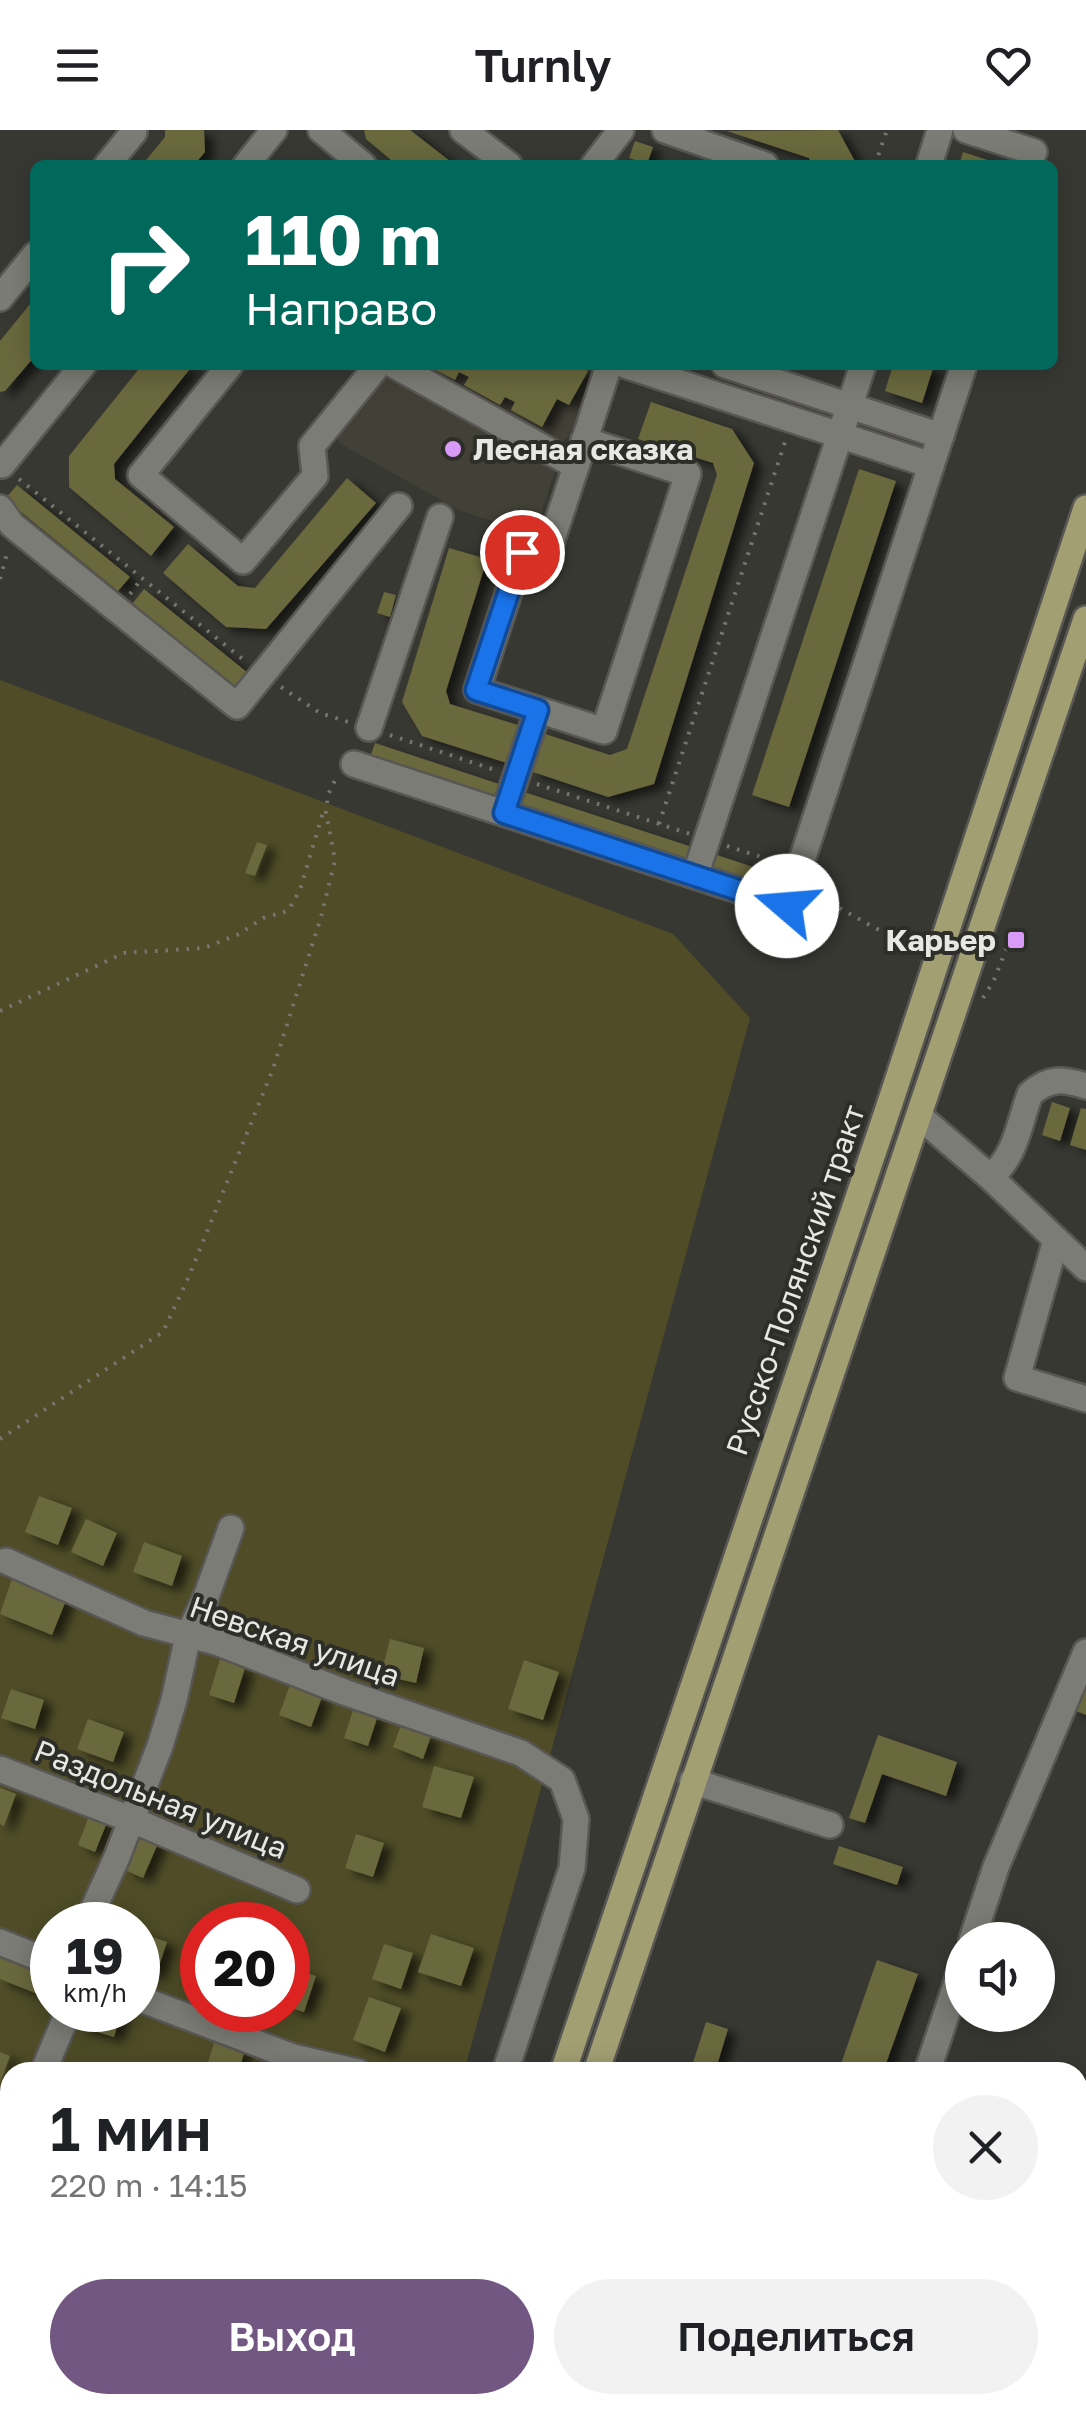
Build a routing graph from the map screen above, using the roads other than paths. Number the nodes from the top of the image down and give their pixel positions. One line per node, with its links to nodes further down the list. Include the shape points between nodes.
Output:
1 (132, 130): 10 (street)
2 (274, 130): 11 (street)
3 (321, 130): 12 (street)
4 (463, 130): 13 (street)
5 (621, 130): 14 (street)
6 (664, 130): 15 (street)
7 (940, 130): 16 (street)
8 (966, 130): 9 (street)
9 (1035, 149)
10 (112, 160)
11 (250, 160)
12 (357, 160)
13 (502, 160)
14 (598, 160)
15 (751, 160)
16 (931, 160)
17 (30, 260): 18 (street)
18 (0, 298)
19 (79, 370): 32 (street)
20 (226, 370): 21 (street, via 141,475 243,561 315,476 312,446)
21 (374, 370)
22 (403, 370): 34 (street)
23 (607, 370): 31 (street)
24 (641, 370): 29 (street)
25 (740, 370): 28 (street)
26 (861, 370): 28 (street)
27 (962, 370): 30 (street)
28 (850, 406): 29 (street); 30 (street)
29 (840, 435): 33 (street); 44 (street)
30 (941, 436): 33 (street)
31 (584, 440): 34 (street); 40 (street, via 688,474 604,731)
32 (2, 465)
33 (932, 465): 44 (street, via 787,906)
34 (576, 466): 40 (street, via 545,560 522,552 476,690)
35 (400, 506): 37 (street, via 237,706)
36 (1086, 508): 70 (main road, Русско-Полянский тракт)
37 (6, 516)
38 (440, 518): 41 (street)
39 (1086, 618): 46 (main road)
40 (538, 710): 43 (street)
41 (368, 728)
42 (354, 764): 43 (street)
43 (504, 813): 44 (street)
44 (695, 876)
45 (1086, 1086): 47 (street, via 1062,1079 1030,1094 1012,1152)
46 (919, 1116): 47 (street); 56 (main road)
47 (990, 1176): 48 (street)
48 (1056, 1240): 49 (street); 50 (street, via 1016,1378)
49 (1086, 1268)
50 (1086, 1398)
51 (231, 1528): 53 (street)
52 (6, 1561): 53 (street, Невская улица, via 144,1624)
53 (188, 1636): 57 (street, via 160,1746); 69 (street, Невская улица, via 522,1753 562,1780 576,1819 572,1868)
54 (1086, 1652): 61 (street)
55 (0, 1769): 57 (street, Раздольная улица)
56 (692, 1781): 58 (street); 71 (main road)
57 (130, 1819): 59 (street, Раздольная улица); 60 (street)
58 (830, 1826)
59 (298, 1890)
60 (97, 1902)
61 (978, 1922)
62 (0, 1942): 63 (street)
63 (30, 1954)
64 (160, 2006): 68 (street)
65 (945, 2018): 72 (street)
66 (59, 2032): 67 (street)
67 (46, 2062)
68 (318, 2062)
69 (508, 2062)
70 (566, 2062)
71 (599, 2062)
72 (930, 2062)

